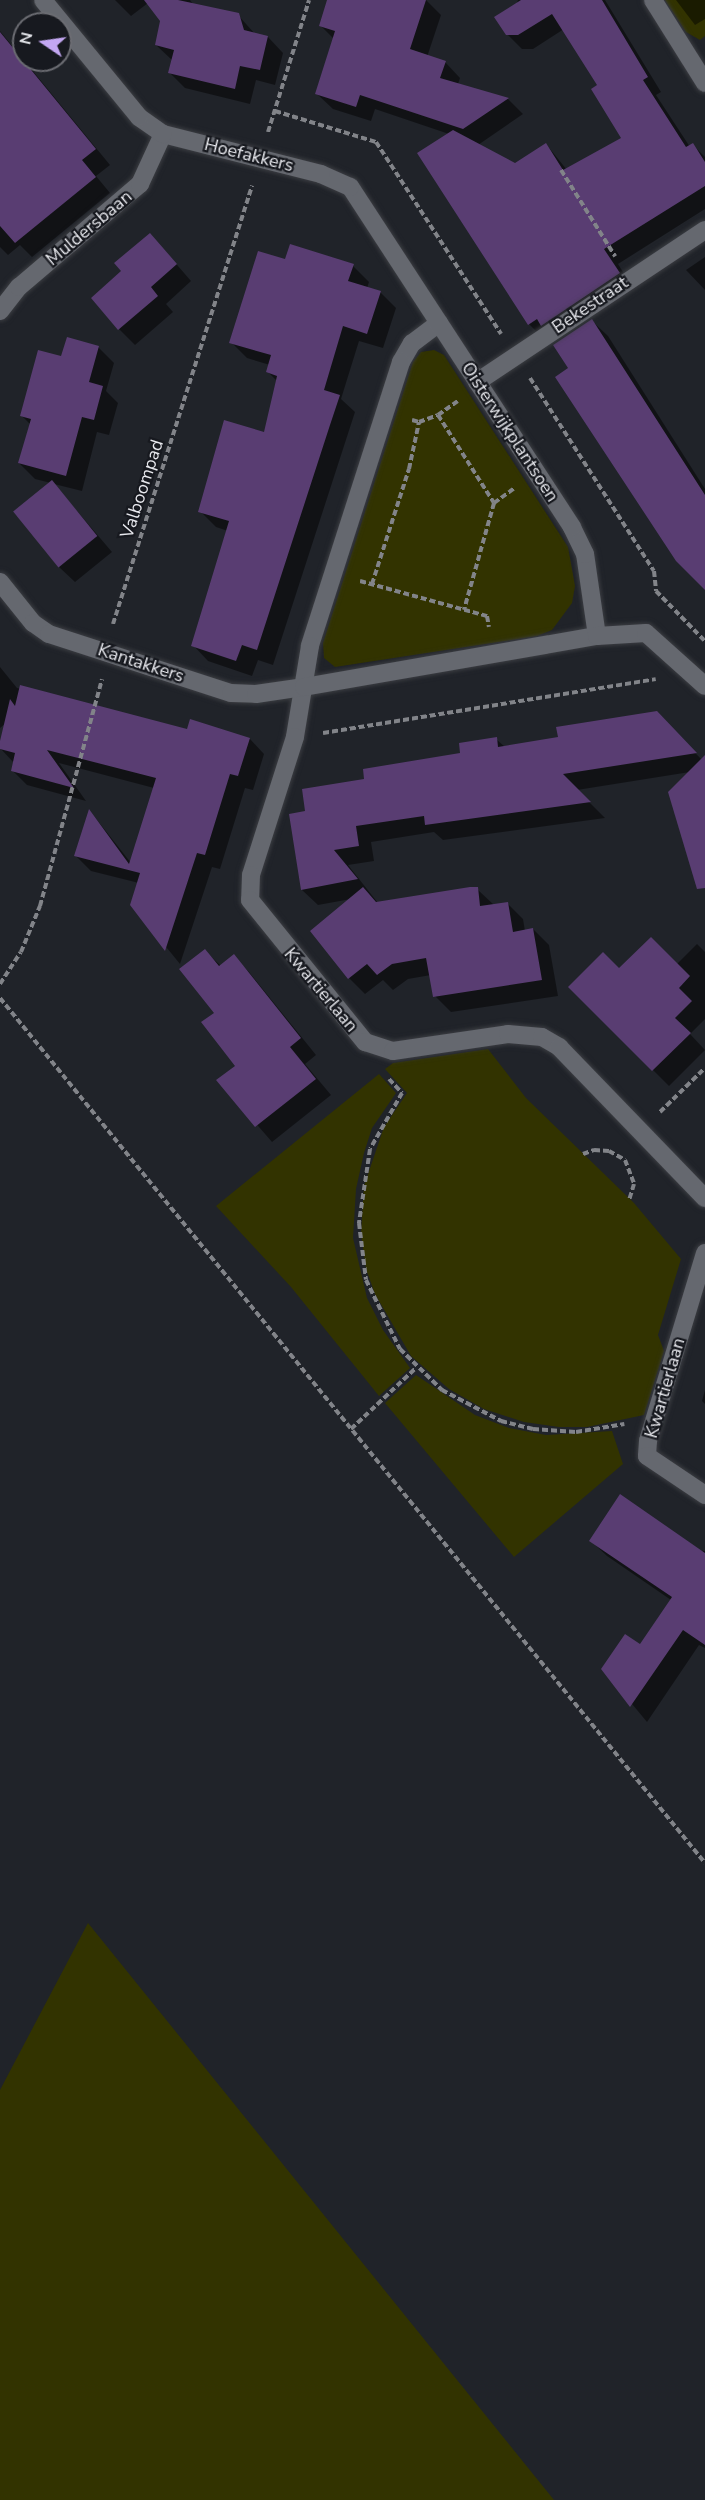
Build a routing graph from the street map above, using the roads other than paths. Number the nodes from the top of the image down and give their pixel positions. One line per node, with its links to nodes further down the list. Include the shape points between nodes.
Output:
1 (44, 0): 5 (street, Hoefakkers, via 139,117)
2 (652, 0): 3 (street)
3 (699, 62): 4 (street)
4 (705, 83)
5 (163, 134): 7 (street, Muldersbaan, via 140,184 19,287); 8 (street, Hoefakkers, via 336,178 350,187)
6 (705, 230): 9 (street, Bekestraat)
7 (0, 311)
8 (439, 323): 9 (street, Oisterwijkplantsoen); 13 (street, via 412,344 401,362 310,646)
9 (477, 382): 11 (street, Oisterwijkplantsoen, via 572,527 585,554)
10 (0, 582): 13 (street, Kantakkers, via 33,623 50,633 231,693 256,694)
11 (597, 636): 12 (street, via 646,633); 13 (street, via 494,657)
12 (699, 680)
13 (303, 687): 14 (street, Kwartierlaan, via 295,737 250,875 250,900 353,1031 378,1048 393,1051 508,1034 542,1037 559,1047)
14 (705, 1198)
15 (705, 1253): 16 (street, Kwartierlaan, via 655,1417 647,1456)
16 (705, 1495)

